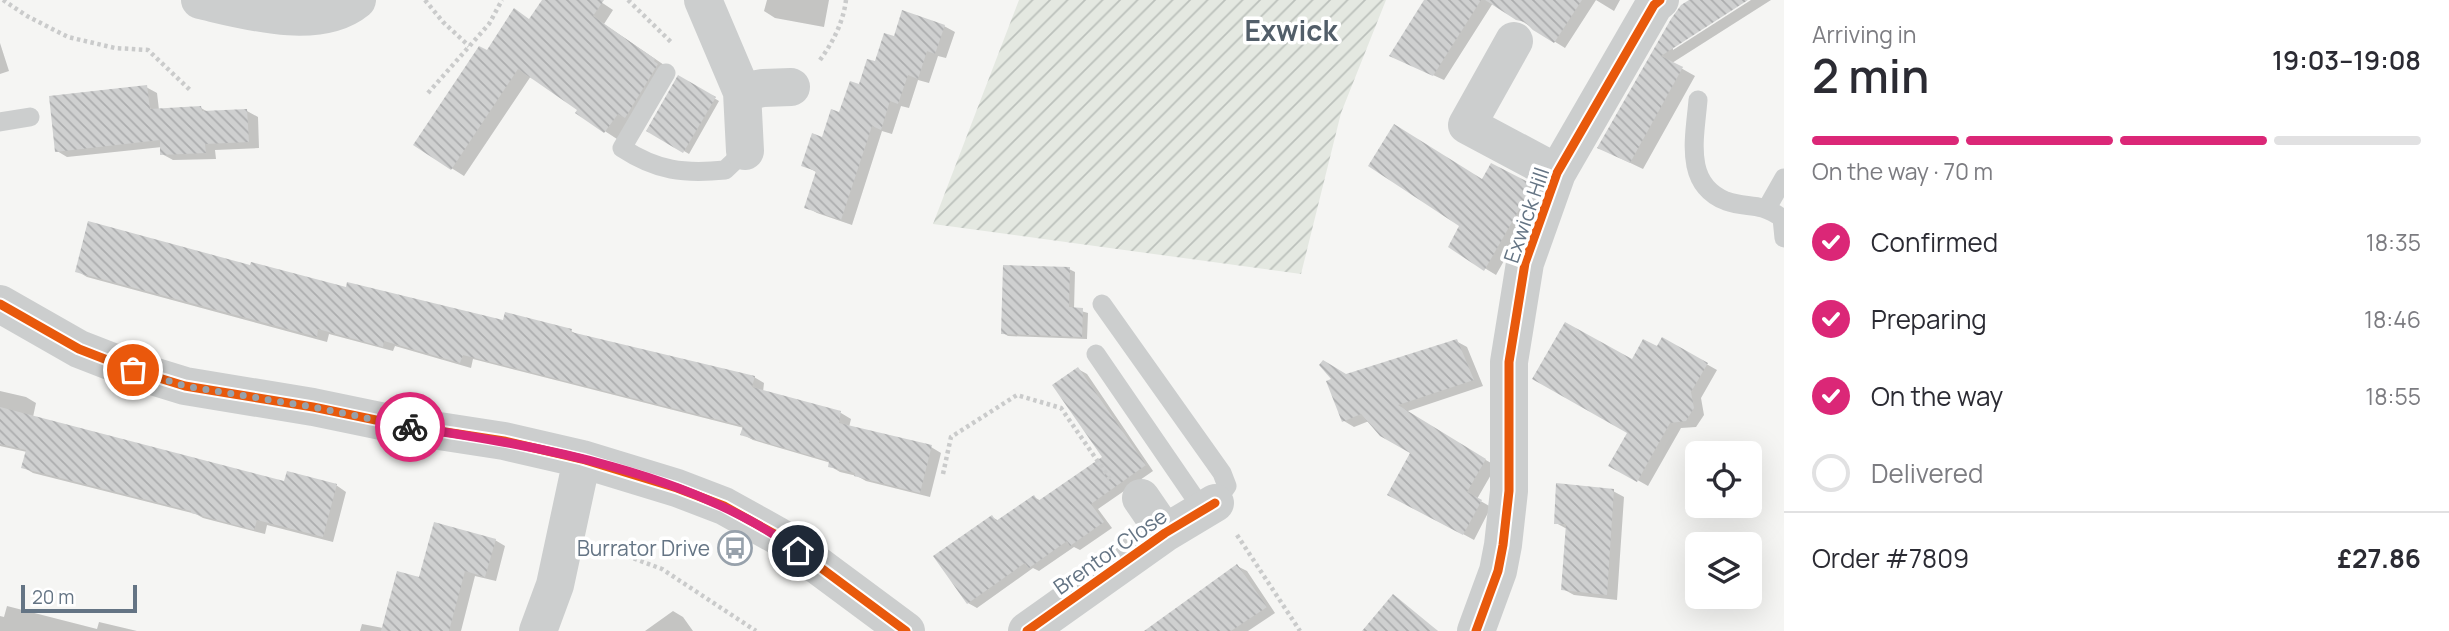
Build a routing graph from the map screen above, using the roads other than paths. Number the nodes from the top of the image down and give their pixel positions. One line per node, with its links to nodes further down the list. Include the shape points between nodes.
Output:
1 (200, 0): 2 (street, via 328,28)
2 (357, 0)
3 (703, 0): 8 (street)
4 (1660, 0): 13 (street, Exwick Hill)
5 (1514, 41): 13 (street, via 1467,125)
6 (666, 73): 12 (lane, via 622,148 675,172 725,170)
7 (791, 87): 8 (street)
8 (742, 92): 12 (street)
9 (1698, 100): 15 (lane, via 1694,161 1704,188 1727,201)
10 (30, 117): 11 (lane)
11 (0, 122)
12 (744, 151)
13 (1557, 173): 27 (street, Exwick Hill, via 1525,263 1509,362 1509,491 1503,545)
14 (1784, 178): 15 (lane)
15 (1767, 208): 16 (lane, via 1783,218)
16 (1784, 238)
17 (0, 304): 20 (street, via 79,349 185,386 504,441)
18 (1102, 304): 22 (lane, via 1222,473 1227,486)
19 (1096, 354): 22 (lane)
20 (582, 459): 24 (street, via 555,585); 25 (street, via 724,506 778,536)
21 (1141, 498): 23 (street, Brentor Close)
22 (1209, 506): 23 (street, Brentor Close)
23 (1165, 533): 26 (street, Brentor Close)
24 (538, 631)
25 (906, 631)
26 (1027, 631)
27 (1476, 631)

